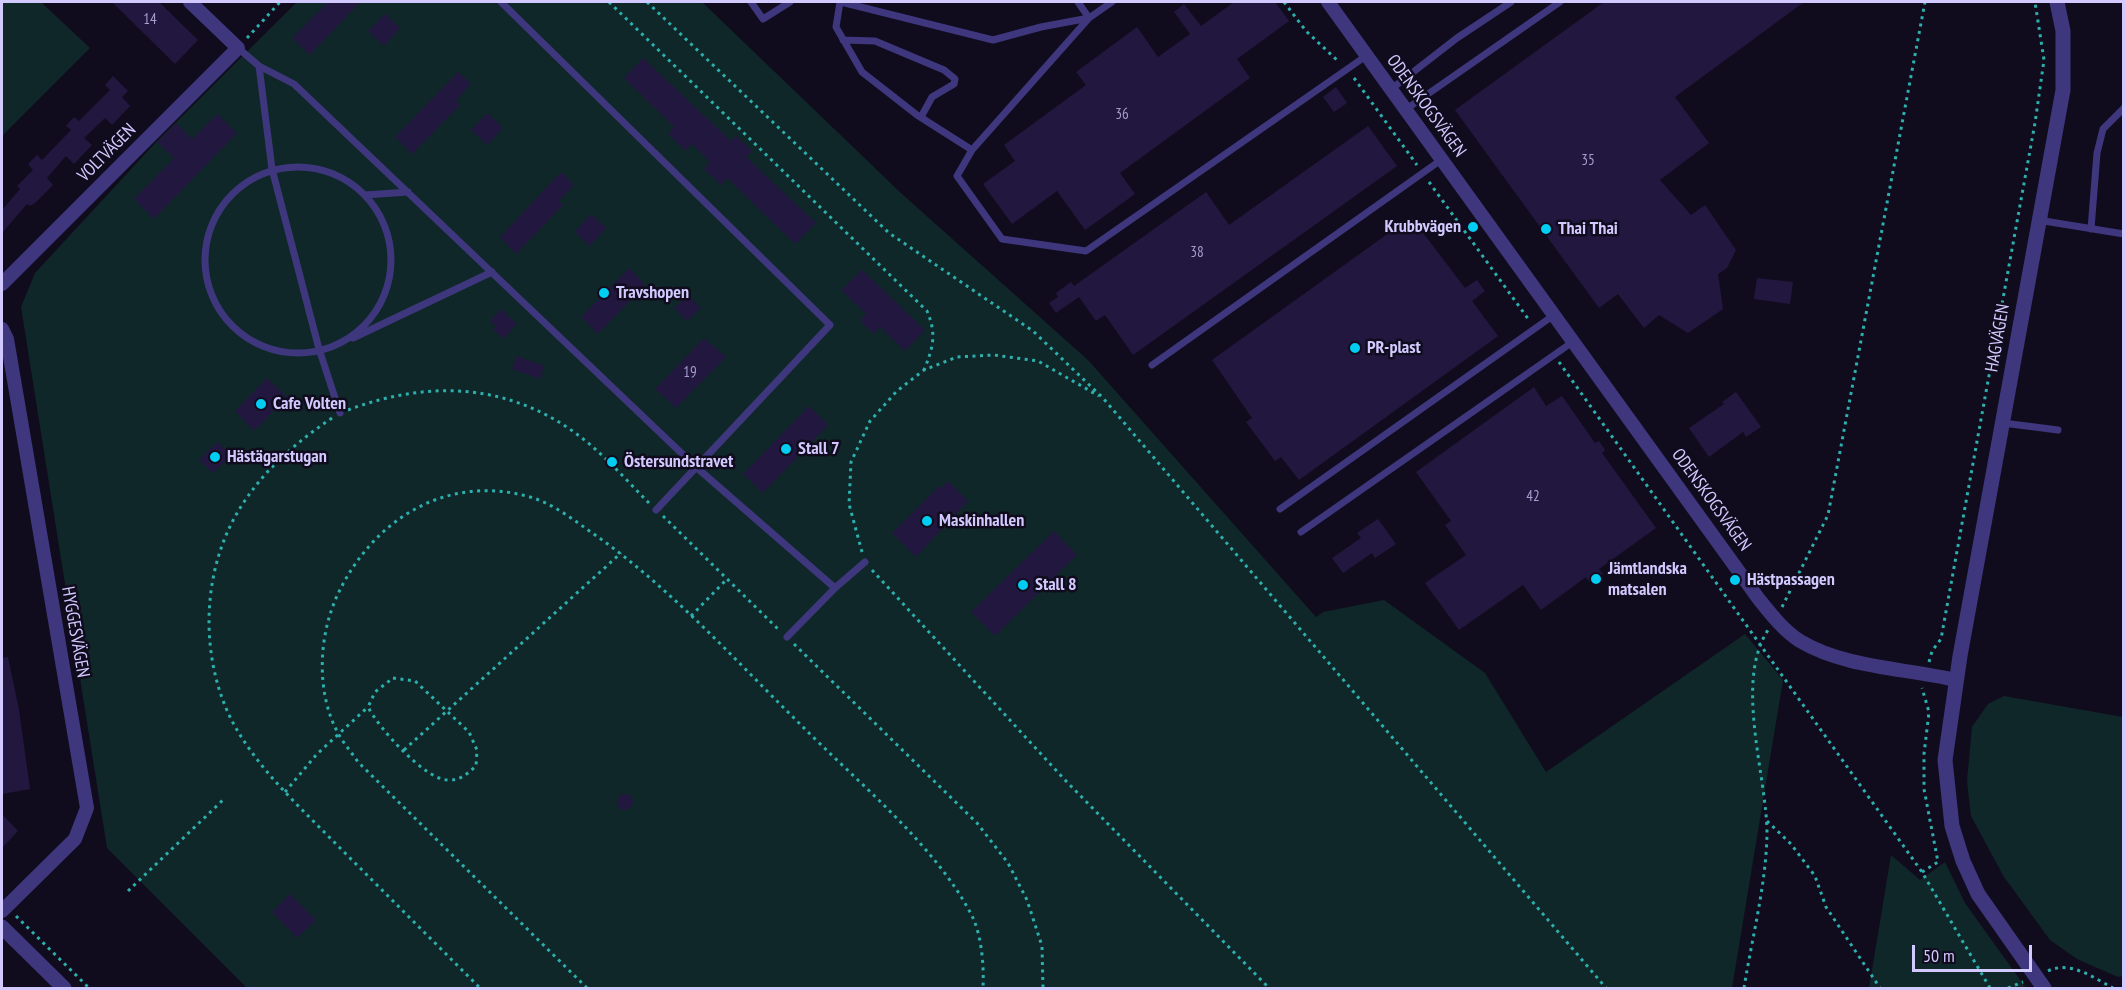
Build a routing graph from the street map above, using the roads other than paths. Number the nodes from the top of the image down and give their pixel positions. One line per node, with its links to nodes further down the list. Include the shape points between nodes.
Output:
1 (190, 2): 14 (street)
2 (501, 2): 40 (lane, via 830,325)
3 (751, 2): 4 (lane, via 763,19)
4 (790, 2)
5 (840, 2): 12 (lane, via 993,40); 13 (lane, via 836,27)
6 (1078, 2): 12 (lane)
7 (1112, 2): 12 (lane)
8 (1328, 2): 15 (street, ODENSKOGSVÄGEN)
9 (1511, 2): 17 (lane, via 1456,38)
10 (1560, 2): 19 (lane)
11 (2057, 2): 26 (street, HAGVÄGEN, via 2063,31 2063,90)
12 (1089, 18): 21 (lane)
13 (843, 40): 20 (lane, via 862,72); 20 (lane, via 875,41 944,70 955,79 954,84 932,97)
14 (238, 48): 16 (lane); 30 (street, VOLTVÄGEN)
15 (1366, 56): 17 (street, ODENSKOGSVÄGEN); 21 (lane, via 1086,251 1002,239 957,176)
16 (259, 66): 23 (lane); 24 (lane, via 294,84)
17 (1390, 90): 19 (street, ODENSKOGSVÄGEN)
18 (2124, 108): 27 (lane, via 2103,129 2097,153)
19 (1405, 110): 22 (street, ODENSKOGSVÄGEN)
20 (921, 117): 21 (lane)
21 (972, 150)
22 (1441, 160): 31 (street, ODENSKOGSVÄGEN); 36 (lane)
23 (272, 169): 25 (lane, via 311,167 341,177); 35 (lane); 35 (lane, via 252,178 229,197 212,222 204,251 206,281 218,309 237,331 262,347 291,354)
24 (408, 192): 25 (lane); 29 (lane)
25 (366, 195): 33 (lane, via 384,222 391,254 388,286 373,313)
26 (2038, 220): 27 (lane); 38 (street, HAGVÄGEN)
27 (2091, 229): 28 (lane)
28 (2124, 234)
29 (492, 272): 33 (lane); 40 (lane)
30 (2, 284)
31 (1554, 315): 34 (street, ODENSKOGSVÄGEN); 41 (lane)
32 (2, 329): 48 (street, HYGGESVÄGEN, via 7,339 87,808 75,839)
33 (349, 340): 35 (lane)
34 (1574, 341): 43 (lane); 47 (street, ODENSKOGSVÄGEN, via 1775,619 1799,640 1833,657)
35 (319, 349): 37 (lane)
36 (1152, 364)
37 (340, 412)
38 (2003, 423): 39 (lane); 47 (street, HAGVÄGEN)
39 (2058, 430)
40 (696, 467): 42 (lane); 45 (lane)
41 (1280, 509)
42 (656, 510)
43 (1300, 532)
44 (865, 562): 45 (lane)
45 (835, 588): 46 (lane)
46 (787, 637)
47 (1956, 680): 50 (street, via 1946,760 1952,826 1978,894)
48 (4, 909)
49 (2, 927): 51 (street)
50 (2040, 983)
51 (64, 988)

